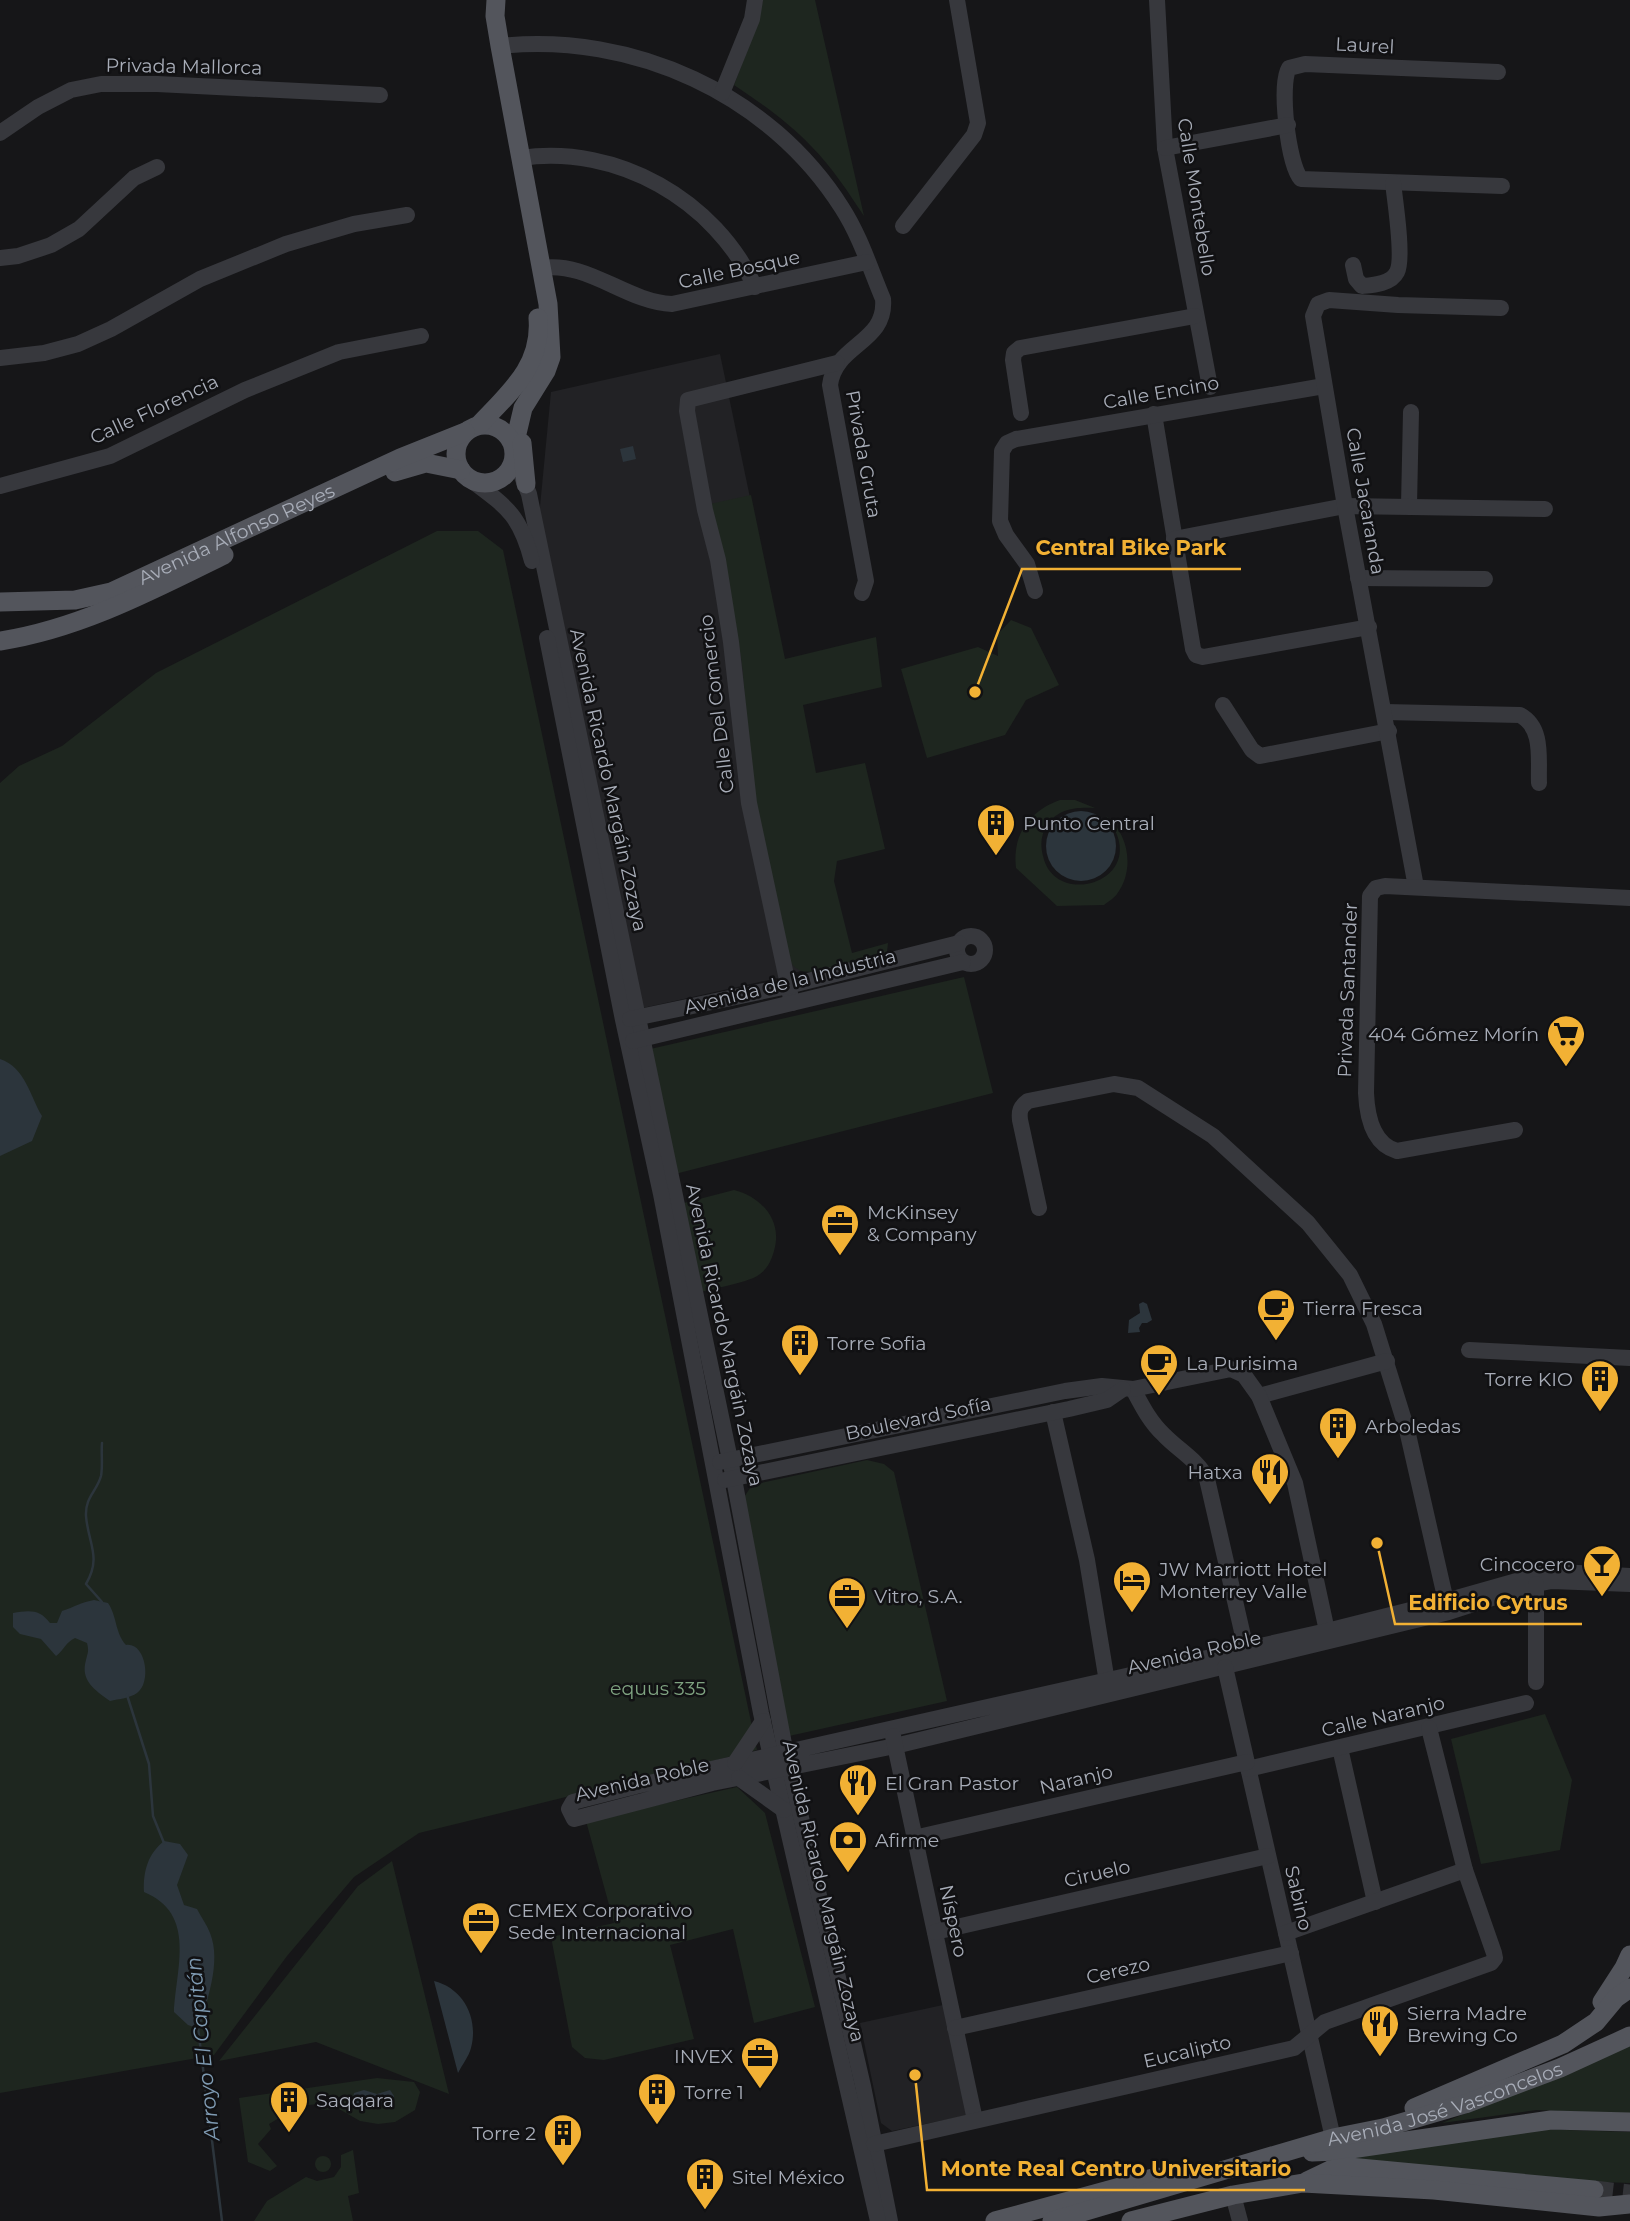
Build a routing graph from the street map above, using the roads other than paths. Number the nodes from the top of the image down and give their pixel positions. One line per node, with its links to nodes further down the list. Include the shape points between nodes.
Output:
1 (482, 0): 35 (main road, Avenida Alfonso Reyes, via 539,329 536,352 527,370)
2 (496, 0): 6 (main road)
3 (755, 0): 8 (street)
4 (957, 0): 18 (street, via 978,122 974,135)
5 (1157, 0): 12 (street, Calle Montebello)
6 (500, 46): 8 (street, via 614,52 679,71); 13 (main road)
7 (1498, 72): 10 (street, Laurel, via 1294,65 1284,82)
8 (722, 93): 20 (street, via 775,129 811,165 841,206)
9 (380, 95): 11 (street, Privada Mallorca, via 101,84 71,90)
10 (1287, 125): 12 (street); 15 (street, via 1299,177)
11 (0, 133)
12 (1165, 148): 25 (street, Calle Montebello)
13 (521, 158): 22 (main road); 23 (street, via 571,156 611,164 652,180 713,223 745,265)
14 (157, 167): 19 (street, via 134,178 79,229 51,245)
15 (1393, 183): 16 (street); 21 (street, via 1398,272 1390,280 1362,286)
16 (1503, 186)
17 (407, 215): 27 (street, via 354,224 298,241 200,279 78,344)
18 (903, 226)
19 (0, 258)
20 (867, 262): 23 (street, Calle Bosque); 28 (street, via 883,299 882,320)
21 (1353, 265)
22 (541, 268): 23 (street, Calle Bosque, via 564,267 590,275 656,304); 34 (main road, via 551,357)
23 (755, 287)
24 (1501, 308): 29 (street, Calle Jacaranda, via 1322,302 1313,316)
25 (1195, 316): 30 (street, Calle Montebello); 32 (street, via 1020,348 1013,360)
26 (421, 336): 39 (street, Calle Florencia, via 340,352 244,390 110,456)
27 (0, 358)
28 (838, 363): 47 (street, Privada Gruta, via 830,385 866,581); 59 (street, Calle Del Comercio, via 688,400 731,642 749,803)
29 (1324, 386): 33 (street, Calle Encino); 41 (street, Calle Jacaranda)
30 (1210, 387)
31 (1412, 412): 40 (street)
32 (1021, 413)
33 (1154, 414): 43 (street); 46 (street, Calle Encino, via 1007,443 1002,451 1000,520 1027,565)
34 (517, 424): 36 (main road); 38 (main road)
35 (472, 428): 36 (main road, via 497,426 510,438); 37 (main road, via 456,452); 48 (main road, Avenida Alfonso Reyes, via 111,592 75,600)
36 (514, 453): 37 (main road, via 503,478 481,483); 38 (street, Avenida Ricardo Margáin Zozaya)
37 (466, 475): 50 (main road, Avenida Alfonso Reyes, via 426,463 410,466 138,597 57,628); 61 (street, Avenida Ricardo Margáin Zozaya, via 514,515 527,542)
38 (526, 484): 61 (street, Avenida Ricardo Margáin Zozaya)
39 (0, 486)
40 (1409, 505): 41 (street); 42 (street)
41 (1345, 506): 43 (street); 44 (street, Calle Jacaranda)
42 (1545, 509)
43 (1174, 539): 49 (street, via 1196,655)
44 (1358, 578): 45 (street); 49 (street, Calle Jacaranda)
45 (1485, 579)
46 (1035, 591)
47 (862, 593)
48 (0, 602)
49 (1369, 627): 52 (street, Calle Jacaranda)
50 (0, 642)
51 (1223, 705): 53 (street, via 1260,756)
52 (1385, 712): 53 (street, Calle Jacaranda); 54 (street, via 1520,715 1537,732)
53 (1388, 731): 55 (street, Calle Jacaranda)
54 (1539, 783)
55 (1416, 887): 56 (street); 63 (street, Privada Santander, via 1380,886 1368,901 1366,1093 1372,1128 1384,1144 1397,1151)
56 (1630, 898)
57 (959, 943): 58 (street, via 957,953); 58 (street, via 972,936 984,947 979,961); 59 (street, Avenida de la Industria)
58 (963, 962): 60 (street, Avenida de la Industria)
59 (788, 986): 60 (street, Calle Del Comercio); 61 (street, Avenida de la Industria)
60 (792, 1003): 62 (street, Avenida de la Industria)
61 (630, 1019): 62 (street, Avenida Ricardo Margáin Zozaya)
62 (635, 1040): 71 (street, Avenida Ricardo Margáin Zozaya)
63 (1515, 1130)
64 (1040, 1208): 67 (street, via 1020,1120 1022,1106 1114,1084 1138,1088 1213,1136 1308,1223 1350,1275)
65 (1469, 1350): 66 (street)
66 (1630, 1357)
67 (1387, 1361): 69 (street); 76 (street)
68 (1128, 1389): 69 (street, Boulevard Sofía, via 1231,1369 1244,1375); 70 (street, Boulevard Sofía, via 1107,1400); 71 (street, Boulevard Sofía, via 1102,1386 1065,1391); 78 (street, via 1161,1433 1200,1467 1207,1479)
69 (1256, 1391): 77 (street, via 1295,1483)
70 (1053, 1412): 72 (street, Boulevard Sofía); 81 (street, via 1087,1560)
71 (722, 1462): 72 (street, Avenida Ricardo Margáin Zozaya)
72 (725, 1480): 84 (street, Avenida Ricardo Margáin Zozaya); 88 (street, Avenida Ricardo Margáin Zozaya)
73 (1630, 1576): 76 (street, Avenida Roble, via 1552,1572)
74 (1536, 1584): 75 (street, Avenida Roble); 76 (street, Avenida Roble); 82 (street)
75 (1630, 1584)
76 (1448, 1607): 77 (street, Avenida Roble); 79 (street, Avenida Roble)
77 (1327, 1631): 78 (street, Avenida Roble)
78 (1246, 1649): 80 (street, Avenida Roble)
79 (1225, 1667): 80 (street, Avenida Roble); 89 (street, Sabino)
80 (1125, 1676): 81 (street, Avenida Roble)
81 (1106, 1680): 86 (street, Avenida Roble)
82 (1536, 1682)
83 (1526, 1703): 85 (street, Calle Naranjo)
84 (763, 1721): 88 (street, Avenida Ricardo Margáin Zozaya); 90 (street)
85 (1429, 1728): 87 (street, Calle Naranjo); 95 (street)
86 (893, 1738): 88 (street, Avenida Roble); 93 (street, Níspero)
87 (1340, 1748): 89 (street, Calle Naranjo); 96 (street)
88 (780, 1761): 90 (street, Avenida Roble); 92 (street, Avenida Ricardo Margáin Zozaya); 110 (street, Avenida Ricardo Margáin Zozaya)
89 (1247, 1765): 93 (street, Naranjo); 94 (street, Sabino)
90 (737, 1770): 91 (street, Avenida Roble); 92 (street)
91 (643, 1793)
92 (784, 1810): 119 (street, Avenida Ricardo Margáin Zozaya)
93 (915, 1838): 97 (street, Níspero)
94 (1268, 1856): 97 (street, Ciruelo); 98 (street, Sabino)
95 (1465, 1870): 96 (street); 104 (street, Eucalipto, via 1493,1961 1325,2022)
96 (1374, 1902): 98 (street)
97 (934, 1932): 102 (street, Níspero)
98 (1286, 1933): 99 (street, Sabino)
99 (1291, 1953): 102 (street, Cerezo); 104 (street, Sabino)
100 (1630, 1955): 103 (main road)
101 (1630, 1988): 103 (main road)
102 (955, 2028): 106 (street, Níspero)
103 (1585, 2030): 108 (main road, via 1555,2048 1399,2113)
104 (1309, 2034): 106 (street, Eucalipto, via 1292,2049); 109 (street, Sabino)
105 (1630, 2036): 108 (main road, Avenida José Vasconcelos, via 1465,2104)
106 (975, 2120): 110 (street, Eucalipto)
107 (1630, 2122): 111 (main road, via 1551,2120 1323,2153)
108 (1383, 2128): 109 (main road, Avenida José Vasconcelos)
109 (1333, 2138): 111 (main road, Avenida José Vasconcelos)
110 (874, 2144): 120 (street, Avenida Ricardo Margáin Zozaya)
111 (1301, 2149): 112 (main road, Avenida José Vasconcelos)
112 (1234, 2169): 121 (main road, via 1195,2167); 122 (main road, Avenida José Vasconcelos)
113 (1303, 2183): 114 (main road, via 1349,2167); 115 (main road); 118 (main road, via 1434,2190)
114 (1594, 2190)
115 (1233, 2195): 117 (main road); 125 (street)
116 (1630, 2204): 118 (main road)
117 (1189, 2206): 123 (main road); 124 (main road)
118 (1581, 2206): 126 (main road)
119 (878, 2221)
120 (890, 2221)
121 (995, 2221)
122 (1052, 2221)
123 (1131, 2221)
124 (1167, 2221)
125 (1240, 2221)
126 (1603, 2221)

